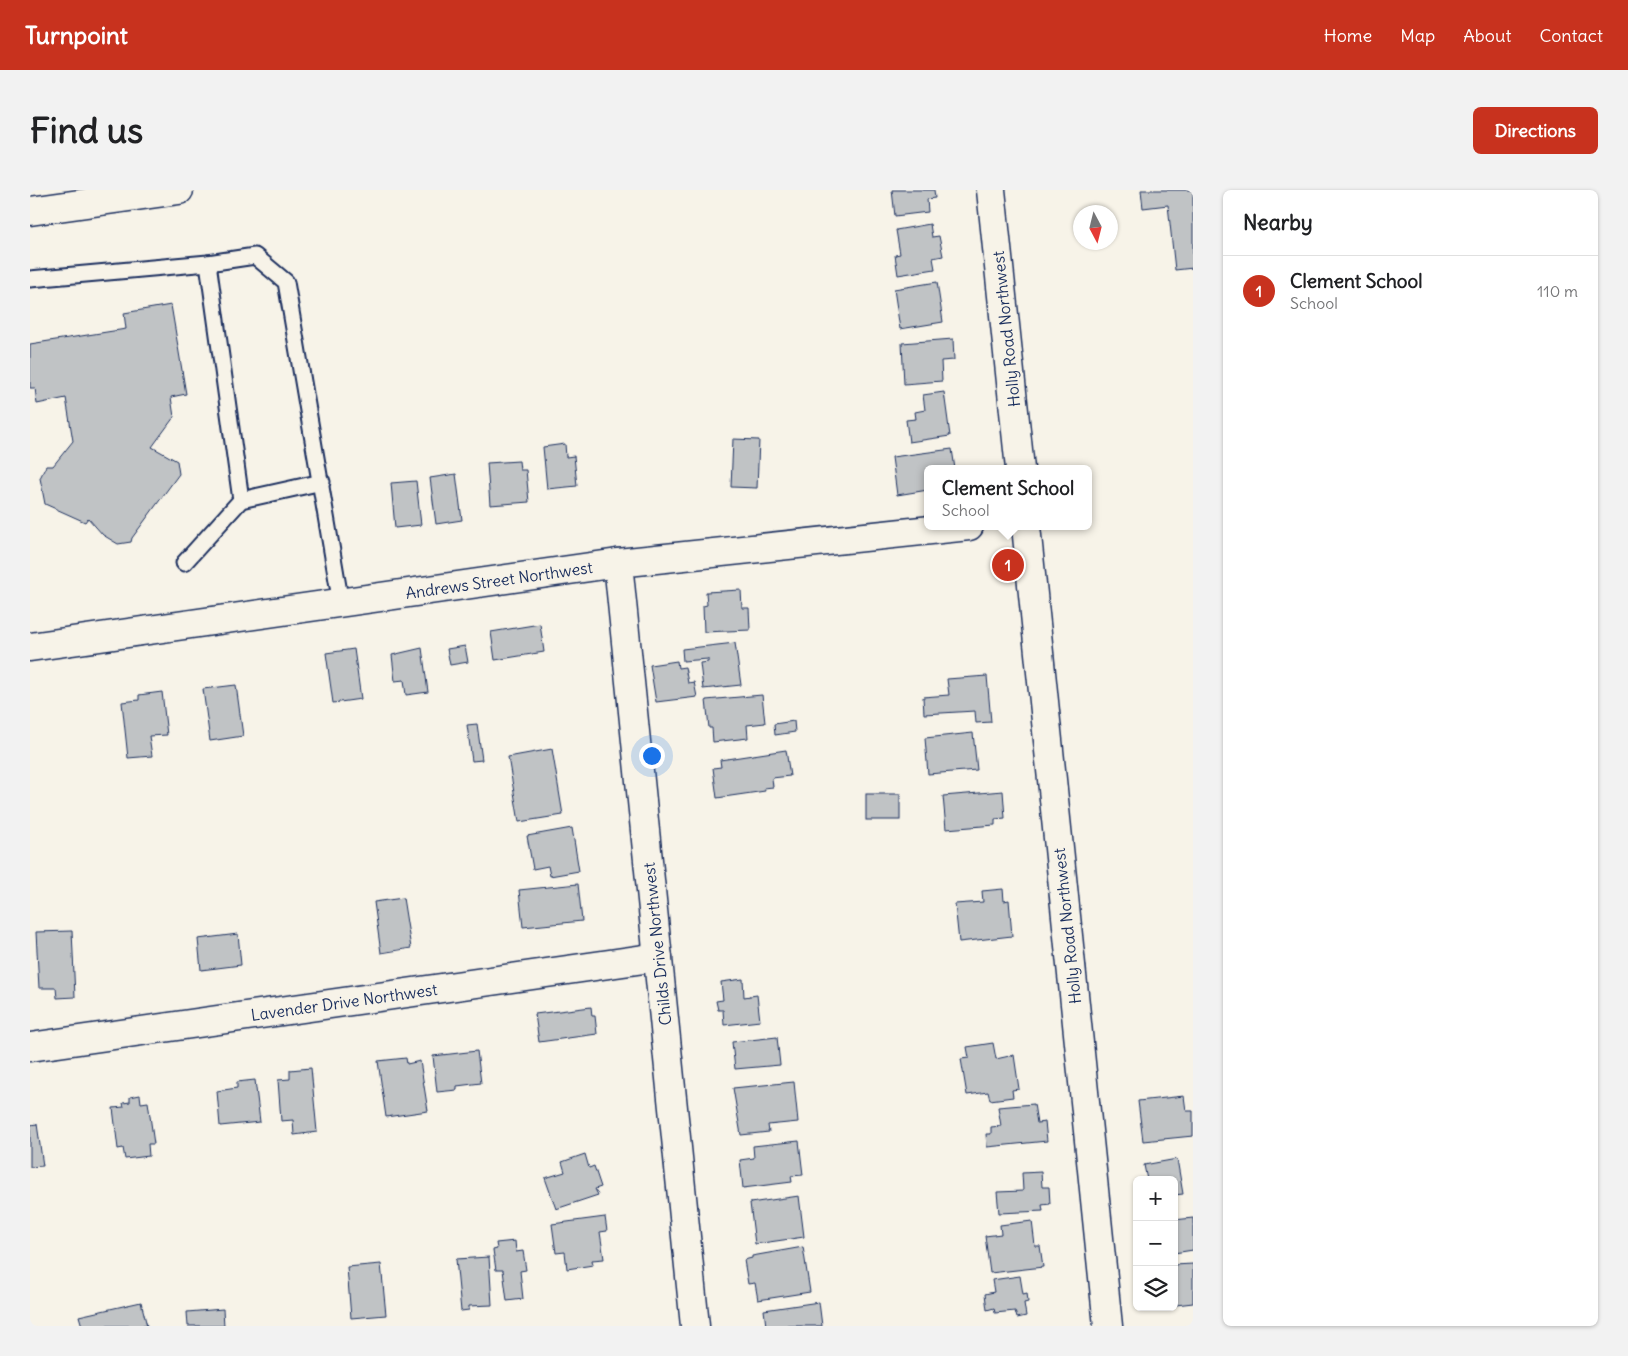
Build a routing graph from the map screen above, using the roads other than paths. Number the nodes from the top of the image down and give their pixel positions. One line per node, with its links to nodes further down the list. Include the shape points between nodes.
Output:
1 (179, 190): 3 (street)
2 (991, 190): 6 (street, Holly Road Northwest)
3 (30, 212)
4 (208, 263): 5 (lane); 7 (lane, via 255,256 286,282); 8 (lane)
5 (30, 278)
6 (1020, 465)
7 (322, 482): 8 (lane); 13 (lane)
8 (241, 500): 11 (lane)
9 (931, 530): 12 (street, Andrews Street Northwest)
10 (1026, 530): 18 (street, Holly Road Northwest)
11 (184, 563)
12 (618, 563): 13 (street, Andrews Street Northwest); 15 (street, Childs Drive Northwest)
13 (341, 604): 14 (street, Andrews Street Northwest)
14 (30, 646)
15 (658, 957): 16 (street, Lavender Drive Northwest); 17 (street, Childs Drive Northwest)
16 (30, 1047)
17 (695, 1326)
18 (1108, 1326)

